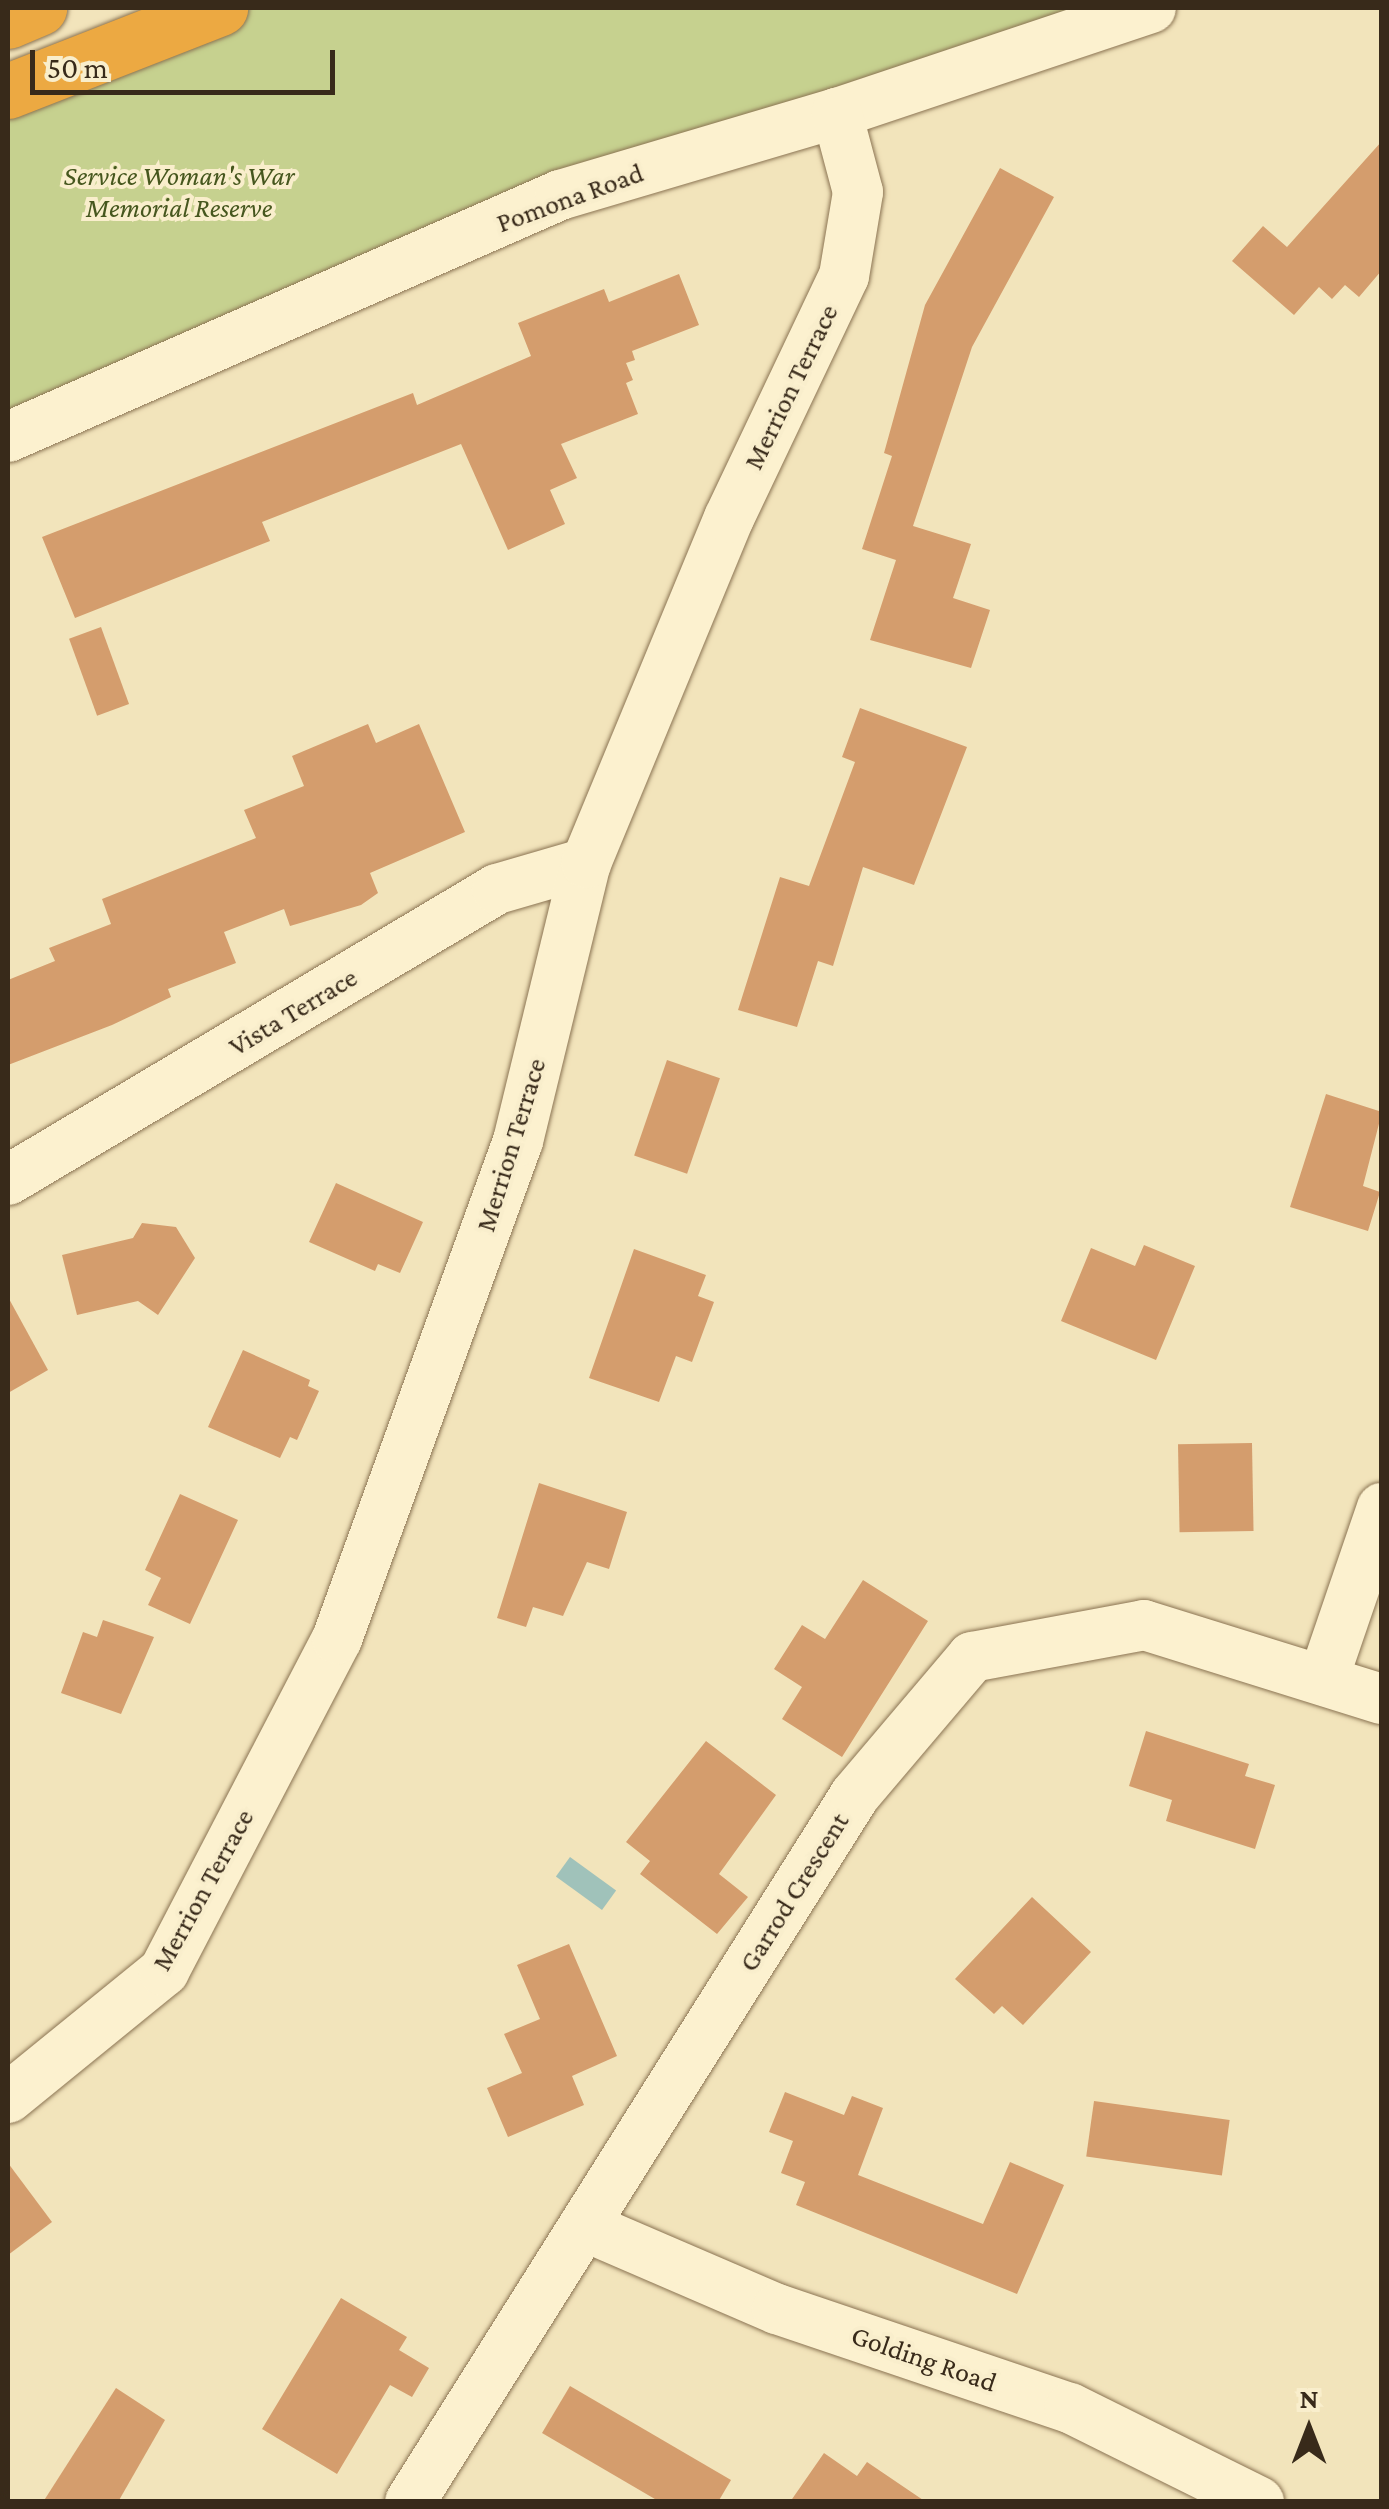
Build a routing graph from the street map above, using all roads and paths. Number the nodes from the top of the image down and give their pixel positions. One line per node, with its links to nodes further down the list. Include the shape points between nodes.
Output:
1 (39, 8): 4 (highway)
2 (220, 8): 5 (highway)
3 (1152, 8): 6 (street, Pomona Road)
4 (8, 20)
5 (8, 91)
6 (836, 114): 7 (street, Pomona Road, via 560,195); 8 (street, Merrion Terrace, via 858,192 844,276 729,518)
7 (8, 437)
8 (586, 864): 9 (street, Vista Terrace, via 497,888); 13 (street, Merrion Terrace, via 518,1141 337,1639 164,1971)
9 (8, 1180)
10 (1382, 1508): 11 (street)
11 (1324, 1680): 12 (street, Garrod Crescent); 14 (street, Garrod Crescent, via 1144,1625 972,1657 855,1795)
12 (1382, 1699)
13 (8, 2098)
14 (584, 2226): 15 (street, Garrod Crescent); 16 (street, Golding Road, via 777,2309 1070,2408)
15 (410, 2502)
16 (1259, 2502)

